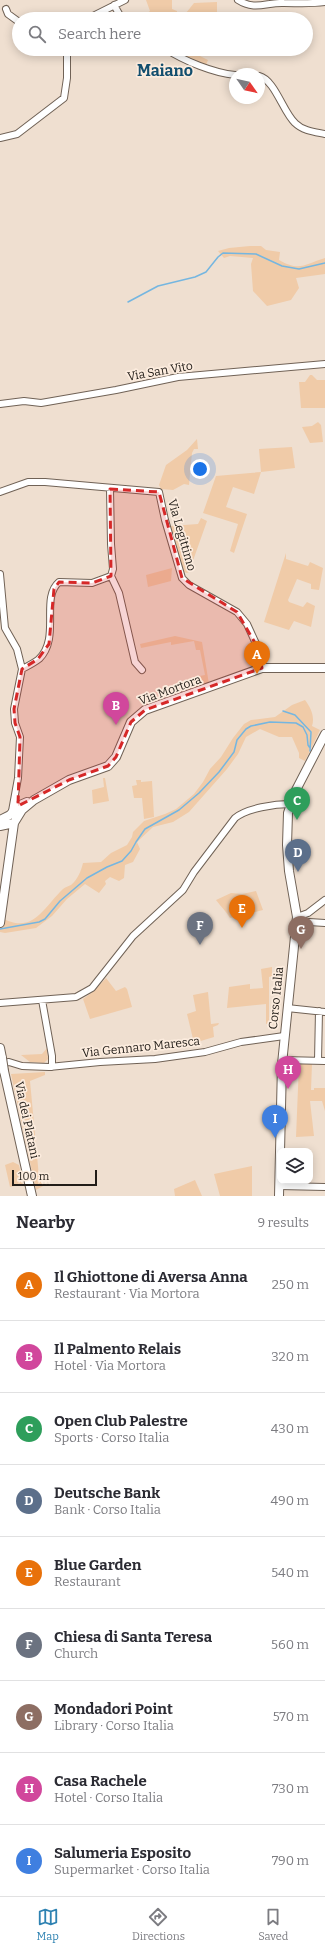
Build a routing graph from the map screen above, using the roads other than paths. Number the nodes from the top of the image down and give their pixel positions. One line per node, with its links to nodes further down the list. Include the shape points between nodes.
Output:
1 (125, 0): 5 (street)
2 (238, 0): 3 (street, via 257,6)
3 (283, 1): 4 (street, via 296,4)
4 (325, 2)
5 (114, 5): 7 (street); 8 (street)
6 (6, 10): 9 (street)
7 (100, 12)
8 (118, 12)
9 (12, 17)
10 (67, 56): 15 (street, via 64,98 17,134)
11 (179, 56): 12 (street, via 214,71)
12 (229, 74)
13 (265, 79): 14 (street, via 295,123 308,130)
14 (325, 134)
15 (0, 138)
16 (325, 364): 17 (street, Via San Vito, via 178,377 41,403 24,401)
17 (0, 404)
18 (110, 489): 19 (street, via 28,482); 21 (street, via 110,544 113,569); 22 (street, Via Legittimo, via 159,492 182,578 189,585 237,612 247,624 258,648)
19 (0, 492)
20 (0, 574): 24 (street, via 4,628 17,648)
21 (111, 576): 24 (street, via 92,583 57,584 52,593 49,644 38,659); 25 (street, via 119,593 135,662)
22 (262, 668): 23 (main road, Via Mortora); 27 (main road, Via Mortora, via 145,710 131,722 116,757 108,766 69,780)
23 (325, 668)
24 (22, 669): 29 (street, via 14,708 15,724 20,738 16,790)
25 (142, 670)
26 (323, 742): 28 (main road, Corso Italia)
27 (34, 800): 29 (main road); 29 (main road)
28 (291, 804): 33 (main road, Corso Italia, via 288,813 287,845); 37 (street, via 242,812 183,890 133,936 92,988 76,997)
29 (10, 817): 30 (main road); 35 (main road, via 12,836)
30 (0, 826)
31 (325, 900): 32 (street)
32 (308, 913): 33 (street); 34 (street)
33 (296, 921): 34 (street); 39 (main road, Corso Italia)
34 (310, 922): 36 (street)
35 (0, 923)
36 (325, 923)
37 (42, 1000): 38 (street); 47 (street)
38 (0, 1003)
39 (287, 1008): 40 (street); 41 (main road, Corso Italia)
40 (322, 1011): 44 (street)
41 (284, 1036): 43 (main road, Corso Italia); 47 (street, Via Gennaro Maresca, via 155,1059)
42 (0, 1048): 46 (main road, Via dei Platani)
43 (283, 1060): 44 (street); 48 (main road, Corso Italia)
44 (318, 1061): 45 (street)
45 (325, 1061)
46 (2, 1064): 47 (street, Via Gennaro Maresca, via 9,1062 30,1067); 50 (main road, Via dei Platani)
47 (52, 1067)
48 (279, 1186): 49 (street); 51 (main road, Corso Italia)
49 (325, 1187)
50 (32, 1196)
51 (279, 1196)

